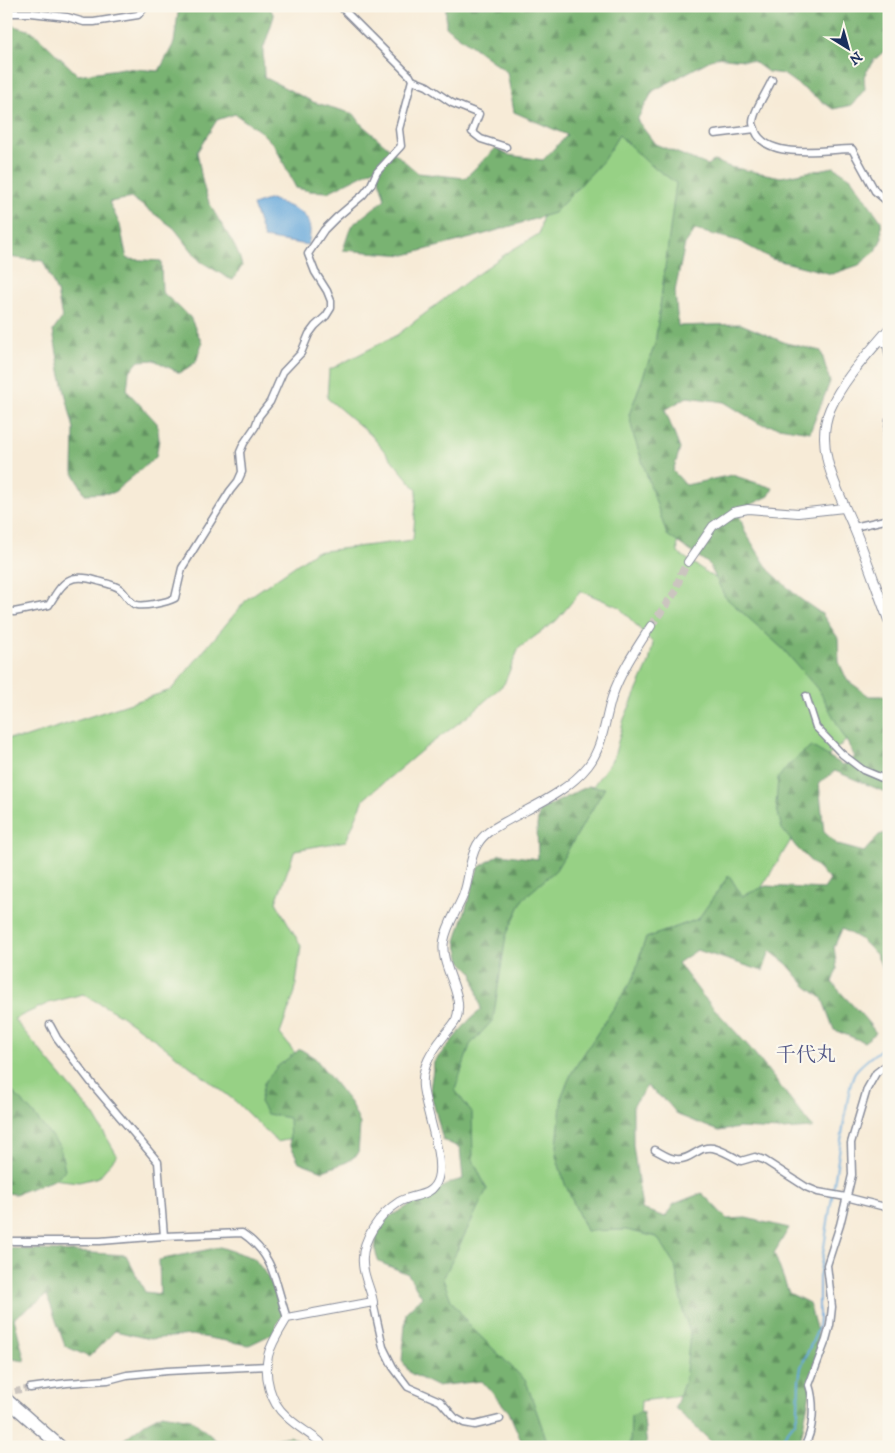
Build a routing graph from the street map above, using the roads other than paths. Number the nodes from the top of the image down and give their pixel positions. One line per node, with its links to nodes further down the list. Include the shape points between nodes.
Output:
1 (146, 6): 3 (street, via 138,15 94,22 12,13)
2 (340, 6): 4 (street)
3 (6, 8)
4 (412, 80): 8 (street, via 479,114 472,132); 19 (street, via 399,129 401,146 377,172 363,195 324,230 308,254 327,291 331,308 309,334 302,353 283,372 270,402 244,443 240,452 242,472 238,481 182,568 175,598 139,606 133,604 119,588 80,576 68,580 50,605)
5 (772, 80): 6 (street, via 757,110 753,123)
6 (755, 129): 7 (street); 9 (street, via 765,142 780,150 852,149 875,191)
7 (714, 134)
8 (506, 147)
9 (889, 203)
10 (889, 329): 11 (main road)
11 (880, 340): 12 (street, via 887,346); 15 (main road, via 842,386 825,428 828,462)
12 (889, 356)
13 (889, 420): 14 (street)
14 (889, 469)
15 (844, 508): 17 (main road); 18 (street, via 798,513 748,509 733,512 713,526)
16 (889, 519): 17 (street)
17 (854, 527): 20 (main road)
18 (688, 562)
19 (6, 611)
20 (889, 621)
21 (651, 626): 31 (street, via 622,672 590,764 576,780 493,828 478,844 471,859 464,896 444,943 445,960 457,1002 456,1020 425,1066 423,1086 440,1165 439,1176 435,1186 421,1196 400,1201 392,1208 367,1240 362,1264)
22 (806, 696): 23 (street, via 816,727 842,754 863,770)
23 (889, 781)
24 (50, 1026): 29 (street, via 93,1085 158,1162)
25 (889, 1064): 27 (street, via 876,1073 867,1089 851,1143 852,1175)
26 (655, 1150): 27 (street, via 674,1159 693,1156 712,1147 741,1161 755,1157 806,1187)
27 (846, 1197): 28 (street); 39 (street, via 827,1265 832,1307 830,1325 809,1385 813,1396 811,1427)
28 (889, 1208)
29 (164, 1236): 30 (street); 32 (street, via 242,1233 260,1248 269,1261)
30 (13, 1241)
31 (374, 1302): 32 (street); 36 (street, via 383,1347 408,1386 440,1401 464,1424 475,1425)
32 (287, 1318): 33 (street, via 268,1356)
33 (268, 1366): 34 (street, via 167,1370); 38 (street, via 269,1387 275,1404)
34 (30, 1388)
35 (6, 1399): 37 (highway)
36 (500, 1419)
37 (61, 1447)
38 (322, 1447)
39 (804, 1447)

